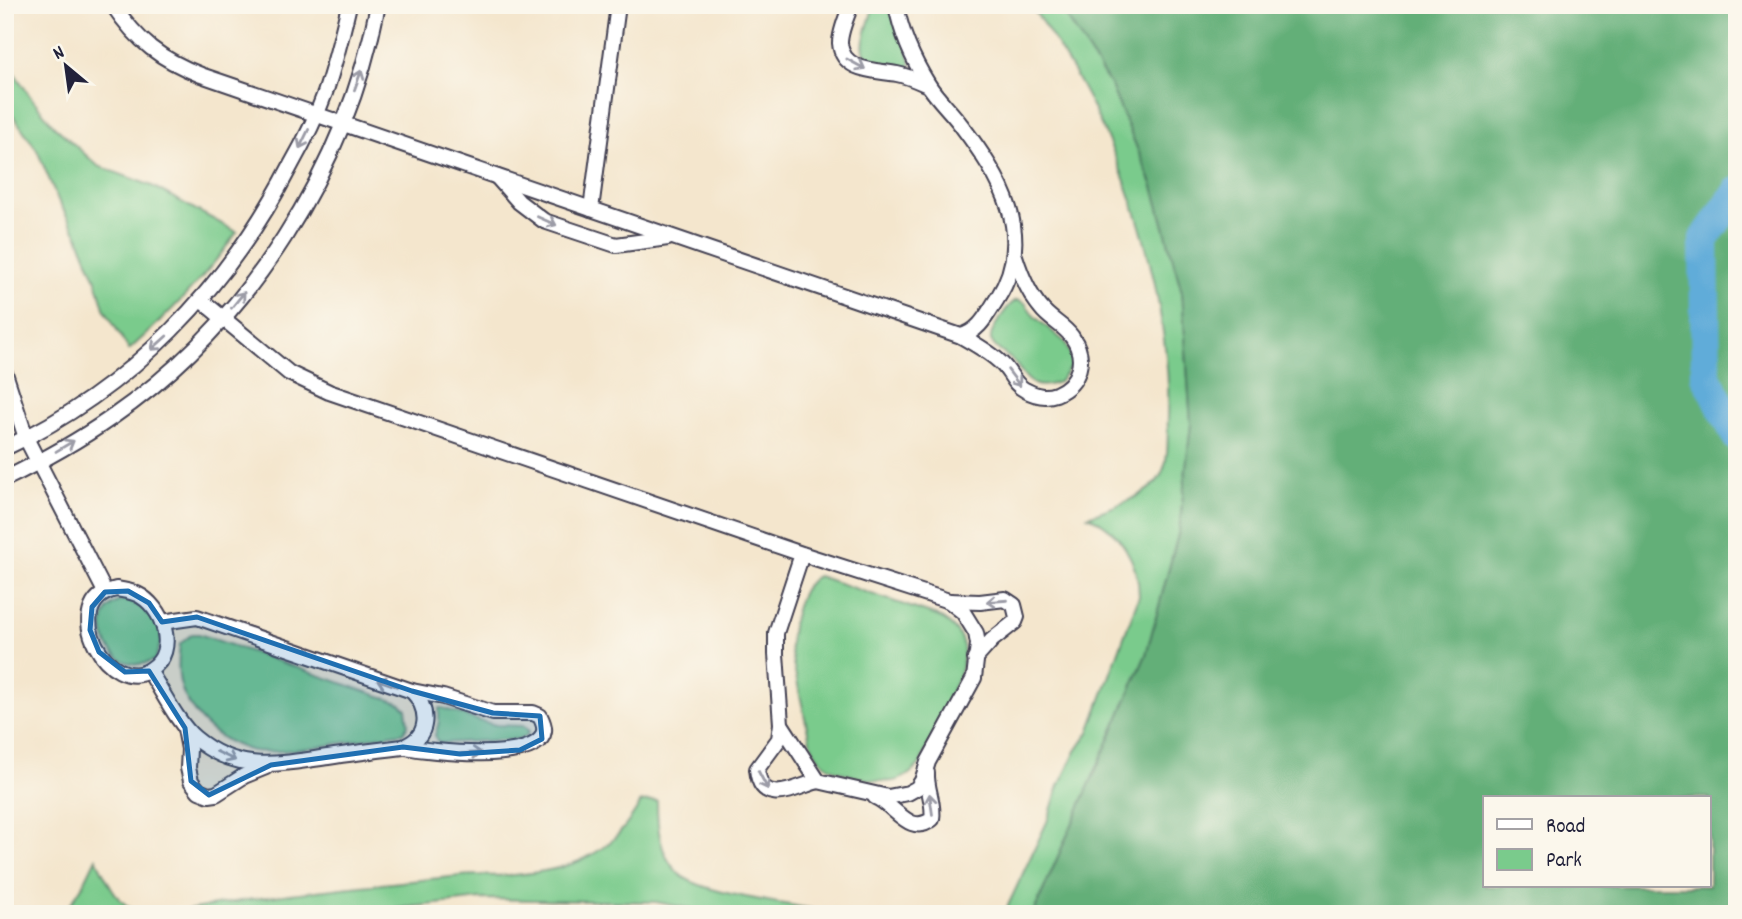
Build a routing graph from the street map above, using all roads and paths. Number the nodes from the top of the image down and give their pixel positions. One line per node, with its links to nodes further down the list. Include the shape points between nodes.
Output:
1 (113, 5): 8 (street, via 127,27 160,57)
2 (349, 5): 8 (street)
3 (378, 5): 9 (street, one-way to 3, via 369,51)
4 (618, 5): 11 (street)
5 (851, 5): 7 (street, one-way to 7, via 840,43 850,64)
6 (896, 5): 7 (street)
7 (928, 85): 13 (street, via 986,159 1010,211)
8 (316, 115): 9 (street); 14 (street, one-way to 14, via 250,238)
9 (342, 124): 10 (street); 15 (street, one-way to 9, via 305,203)
10 (496, 176): 11 (street); 12 (street, one-way to 12, via 531,213 590,237 616,244)
11 (591, 209): 12 (street)
12 (672, 237): 16 (street)
13 (1015, 255): 16 (street, via 1007,284 978,327); 16 (street, one-way to 13, via 1003,364 1018,386 1036,395 1055,394 1073,383 1080,365 1077,346 1034,300)
14 (201, 300): 15 (street); 18 (street, one-way to 18, via 167,336 96,394)
15 (222, 319): 20 (street, one-way to 15, via 112,418 177,365); 22 (street, via 289,373 329,392)
16 (961, 336)
17 (5, 373): 18 (street)
18 (26, 438): 19 (street); 20 (street)
19 (5, 448)
20 (37, 462): 21 (street); 23 (street)
21 (5, 479)
22 (802, 554): 24 (street); 29 (street, via 776,632)
23 (105, 592): 25 (street, via 116,589 139,594); 27 (street, via 89,617 93,641 114,668 135,674)
24 (949, 601): 26 (street, via 963,612 976,634); 26 (street, one-way to 24, via 1014,622 1017,611 1005,598)
25 (162, 622): 27 (street, via 163,654); 28 (street, one-way to 25, via 197,617)
26 (974, 660): 32 (street, via 974,678)
27 (149, 671): 30 (street)
28 (412, 691): 31 (street, via 425,719 415,743); 31 (street, one-way to 28, via 460,754 520,750 534,745 544,731 540,716 533,713 493,713)
29 (781, 724): 34 (street); 34 (street, one-way to 34, via 779,739 757,769 758,776 769,792 777,794)
30 (185, 727): 33 (street, one-way to 33, via 224,756); 33 (street, via 188,768 199,791 216,794 244,775)
31 (404, 747): 33 (street)
32 (928, 762): 35 (street, via 922,781 908,793 888,797); 35 (street, one-way to 32, via 884,800 910,824 927,823 934,807)
33 (271, 765)
34 (818, 781): 35 (street)
35 (868, 793)

